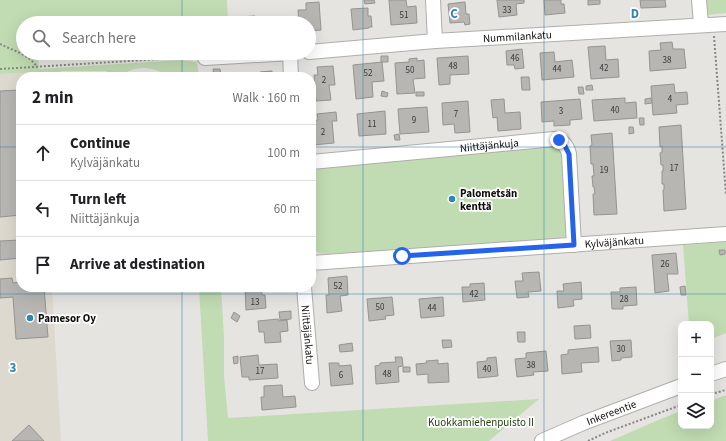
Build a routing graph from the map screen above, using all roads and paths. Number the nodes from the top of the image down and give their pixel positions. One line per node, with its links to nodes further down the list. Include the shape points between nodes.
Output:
1 (433, 0): 4 (street)
2 (699, 0): 3 (street)
3 (713, 24): 4 (street, Nummilankatu); 15 (path)
4 (435, 41): 6 (street, Nummilankatu)
5 (0, 44): 7 (path)
6 (316, 51)
7 (16, 52)
8 (31, 60): 11 (path)
9 (143, 60): 11 (path)
10 (291, 60): 13 (street)
11 (37, 67): 12 (path)
12 (0, 69)
13 (291, 72)
14 (316, 162): 17 (street, Niittäjänkuja, via 546,139 559,140 569,154)
15 (726, 195)
16 (726, 234): 17 (street, Kylväjänkatu)
17 (574, 245): 18 (street, Kylväjänkatu)
18 (316, 263)
19 (304, 292): 22 (street, Niittäjänkatu)
20 (726, 369): 21 (street)
21 (714, 373)
22 (312, 383)
23 (678, 387): 27 (street, Inkereentie)
24 (726, 390): 25 (path)
25 (714, 393)
26 (678, 406): 28 (path)
27 (542, 441)
28 (588, 441)

